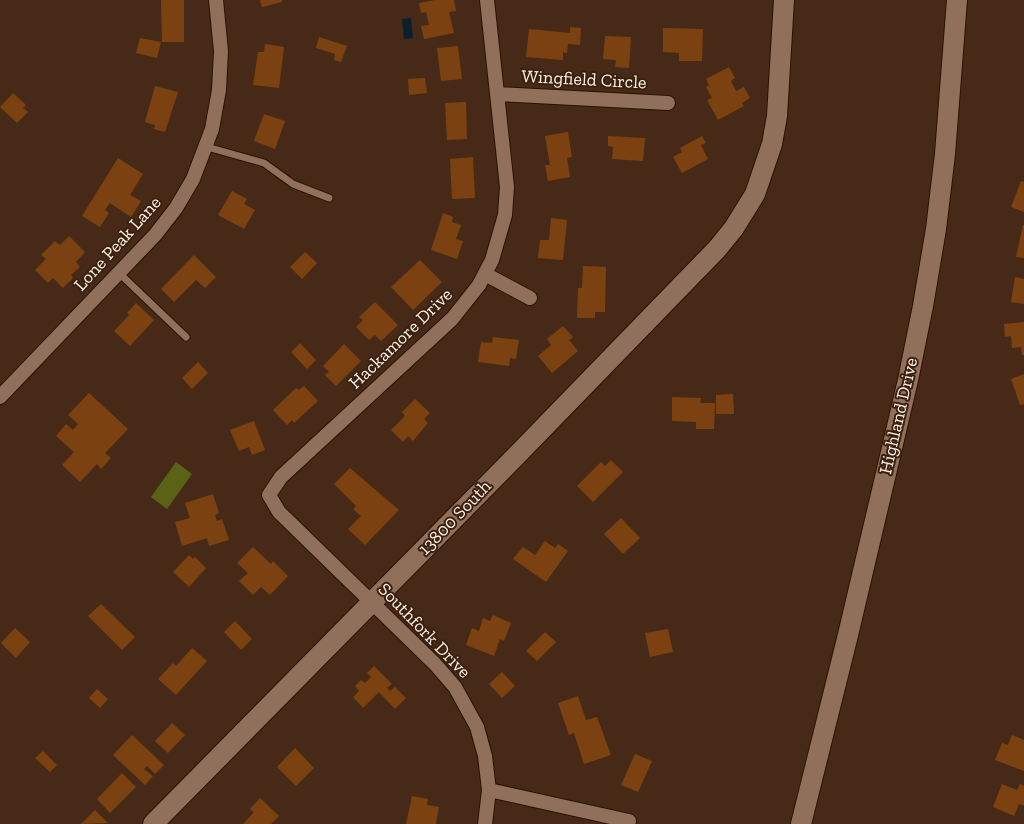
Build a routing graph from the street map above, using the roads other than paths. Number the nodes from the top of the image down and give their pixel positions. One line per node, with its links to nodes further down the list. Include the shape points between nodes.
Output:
1 (216, 0): 7 (street, Lone Peak Lane, via 221,51 219,90)
2 (487, 0): 5 (street, Hackamore Drive)
3 (784, 0): 15 (main road, 13800 South, via 775,130 765,169 748,206 717,249)
4 (957, 0): 20 (main road, Highland Drive, via 945,154 921,315 853,616)
5 (498, 94): 6 (street, Wingfield Circle); 10 (street, Hackamore Drive, via 507,201 502,230)
6 (668, 102)
7 (207, 147): 8 (lane, via 264,163 293,184); 9 (street, Lone Peak Lane, via 176,208)
8 (329, 198)
9 (119, 273): 12 (lane); 13 (street, Lone Peak Lane)
10 (486, 274): 11 (street); 14 (street, Hackamore Drive, via 452,319 281,477)
11 (530, 298)
12 (186, 337)
13 (0, 397)
14 (269, 495): 15 (street, Southfork Drive, via 279,512)
15 (372, 603): 16 (street, Southfork Drive, via 445,675 463,700 482,741); 18 (main road, 13800 South)
16 (490, 790): 17 (street); 19 (street, Southfork Drive)
17 (628, 821)
18 (153, 824)
19 (485, 824)
20 (801, 824)

